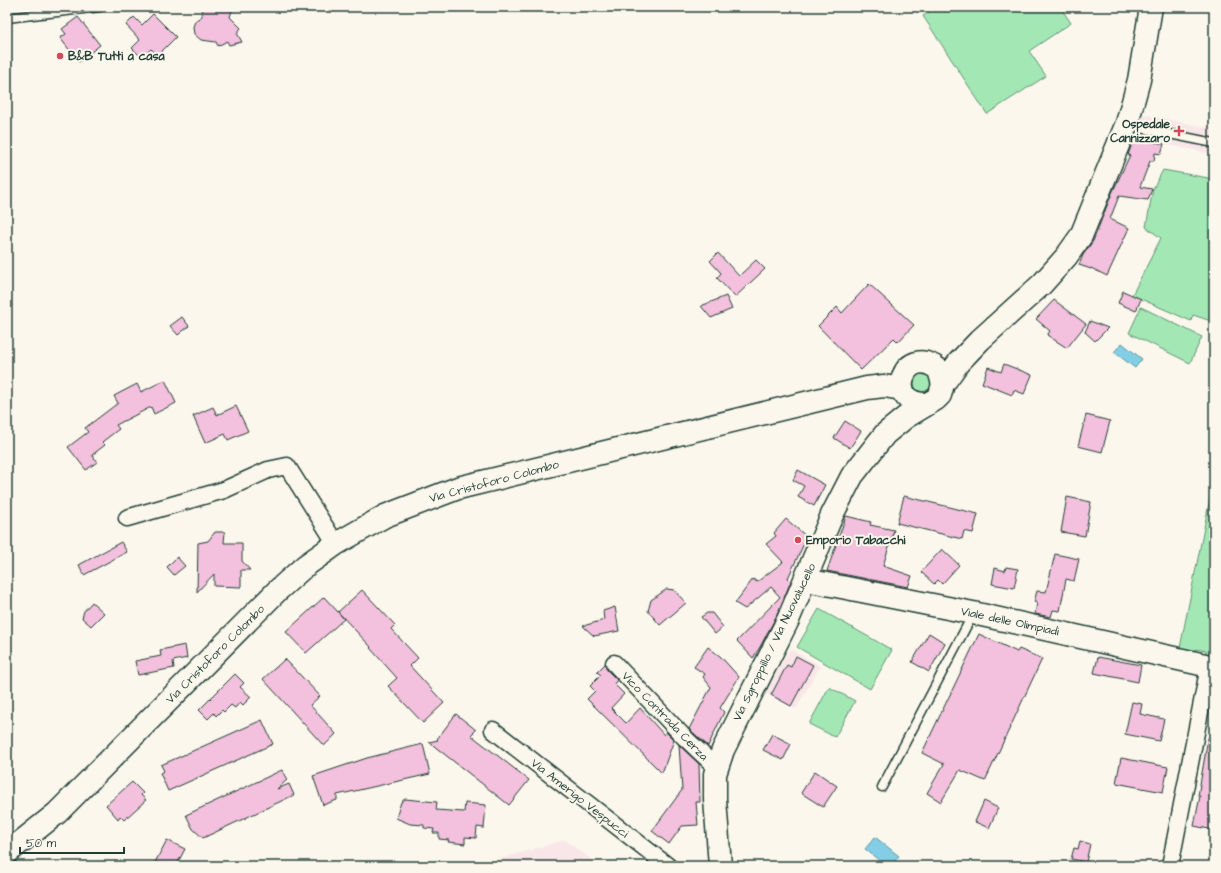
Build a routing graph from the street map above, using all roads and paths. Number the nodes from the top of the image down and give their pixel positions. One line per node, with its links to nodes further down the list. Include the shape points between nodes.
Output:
1 (100, 7): 3 (lane)
2 (1151, 7): 4 (street, via 1140,80)
3 (7, 18)
4 (1127, 122): 5 (lane); 6 (street, via 1081,236 1042,284)
5 (1214, 142)
6 (980, 340): 7 (street, via 952,354); 8 (street)
7 (916, 364): 8 (street, via 933,365 942,377); 9 (street); 10 (street, via 904,372)
8 (943, 384): 11 (street, via 940,395)
9 (867, 388): 10 (street, via 884,386); 14 (street, Via Cristoforo Colombo, via 458,488 385,516)
10 (902, 390): 11 (street, via 912,402); 12 (street, via 898,411)
11 (926, 404): 12 (street)
12 (885, 434): 15 (street, Via Sgroppillo / Via Nuovalucello, via 852,476 832,515)
13 (127, 518): 14 (street, via 224,490 268,470 287,466)
14 (336, 544): 22 (street, Via Cristoforo Colombo, via 305,566 278,591 57,813)
15 (806, 580): 16 (street, Viale delle Olimpiadi); 20 (street, Via Sgroppillo / Via Nuovalucello, via 734,726)
16 (973, 613): 18 (street, Viale delle Olimpiadi); 21 (lane)
17 (614, 663): 20 (street, Vico Contrada Cerza)
18 (1212, 666): 25 (street)
19 (493, 730): 23 (street, Via Amerigo Vespucci)
20 (717, 768): 24 (street, Via Sgroppillo / Via Nuovalucello, via 714,799)
21 (882, 787)
22 (7, 853)
23 (668, 866)
24 (720, 866)
25 (1170, 866)

